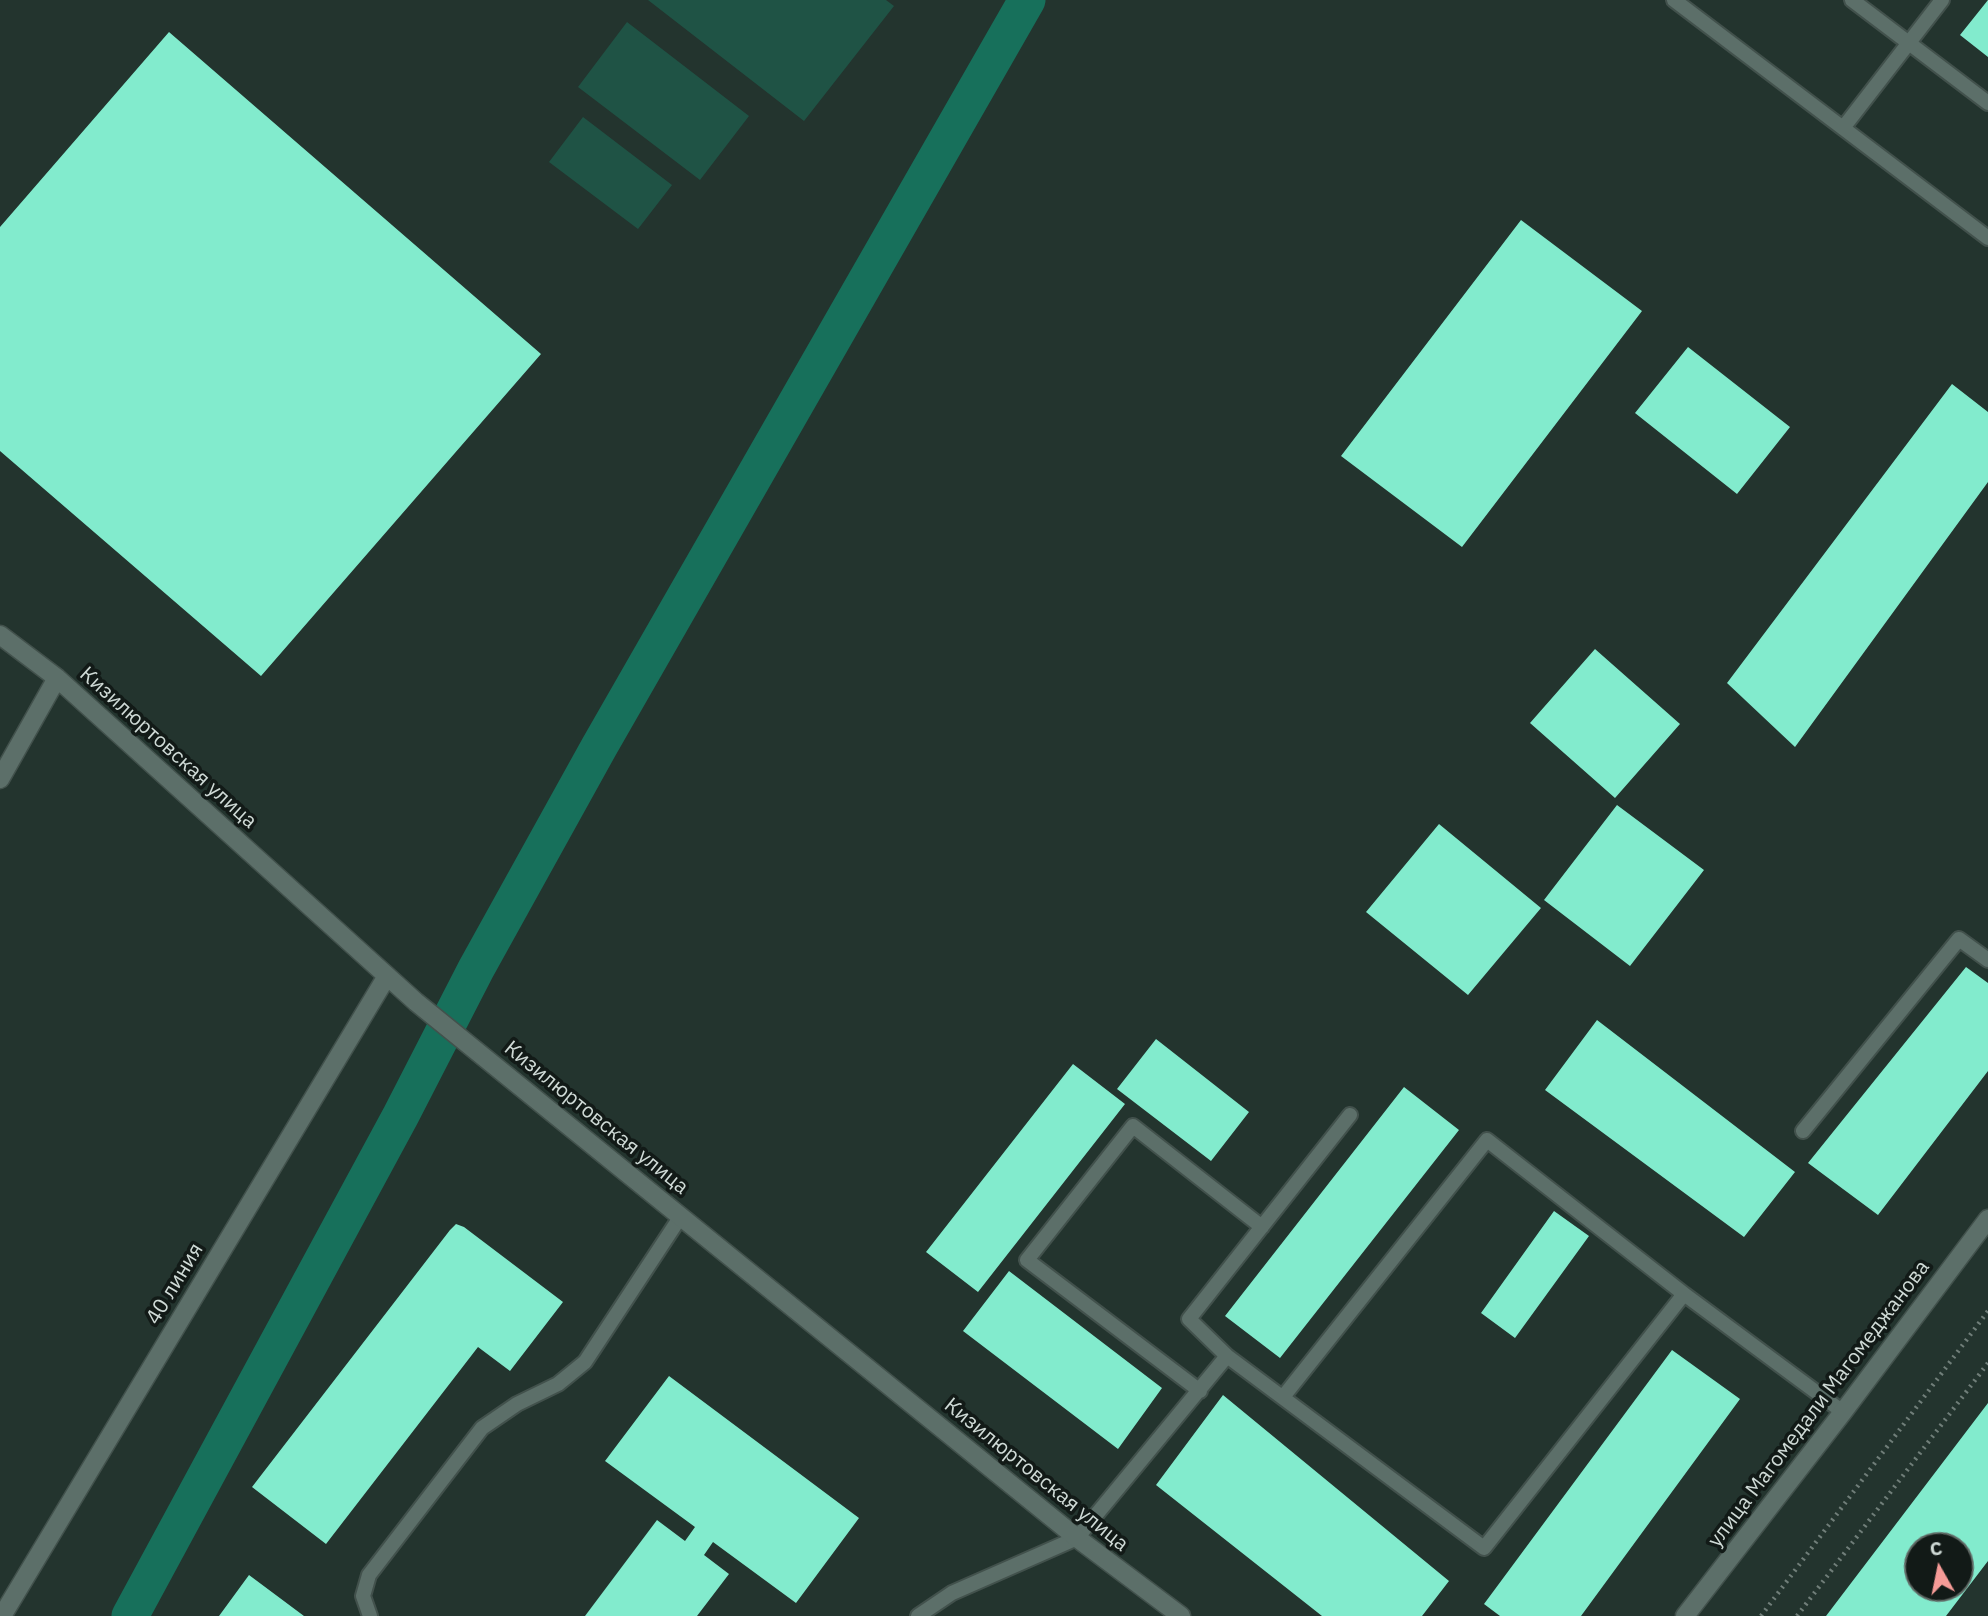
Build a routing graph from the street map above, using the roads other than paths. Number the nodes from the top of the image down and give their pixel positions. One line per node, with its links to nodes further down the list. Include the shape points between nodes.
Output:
1 (1674, 0): 6 (lane)
2 (1852, 0): 4 (lane)
3 (1942, 0): 4 (lane)
4 (1910, 44): 5 (lane); 6 (lane)
5 (1988, 103)
6 (1843, 128): 7 (lane)
7 (1988, 238)
8 (0, 635): 9 (street, Кизилюртовская улица)
9 (57, 678): 10 (street); 12 (street, Кизилюртовская улица)
10 (0, 779)
11 (1988, 960): 14 (lane, via 1959,939)
12 (387, 976): 15 (street, Кизилюртовская улица); 24 (street, 40 линия)
13 (1350, 1115): 17 (lane)
14 (1803, 1131)
15 (681, 1216): 23 (street, Кизилюртовская улица); 25 (lane, via 585,1362 558,1384 508,1410 474,1438 369,1575 363,1596)
16 (1988, 1219): 22 (street, улица Магомедали Магомеджановa)
17 (1262, 1227): 19 (lane, via 1189,1319); 20 (lane, via 1133,1126 1027,1260)
18 (1684, 1294): 21 (lane, via 1484,1548); 21 (lane, via 1487,1140); 22 (lane)
19 (1227, 1356): 20 (lane); 21 (lane)
20 (1200, 1391): 23 (lane)
21 (1283, 1397)
22 (1843, 1412): 28 (street, улица Магомедали Магомеджановa)
23 (1077, 1538): 26 (lane, via 952,1593); 27 (street, Кизилюртовская улица)
24 (2, 1616)
25 (370, 1616)
26 (918, 1616)
27 (1181, 1616)
28 (1685, 1616)

